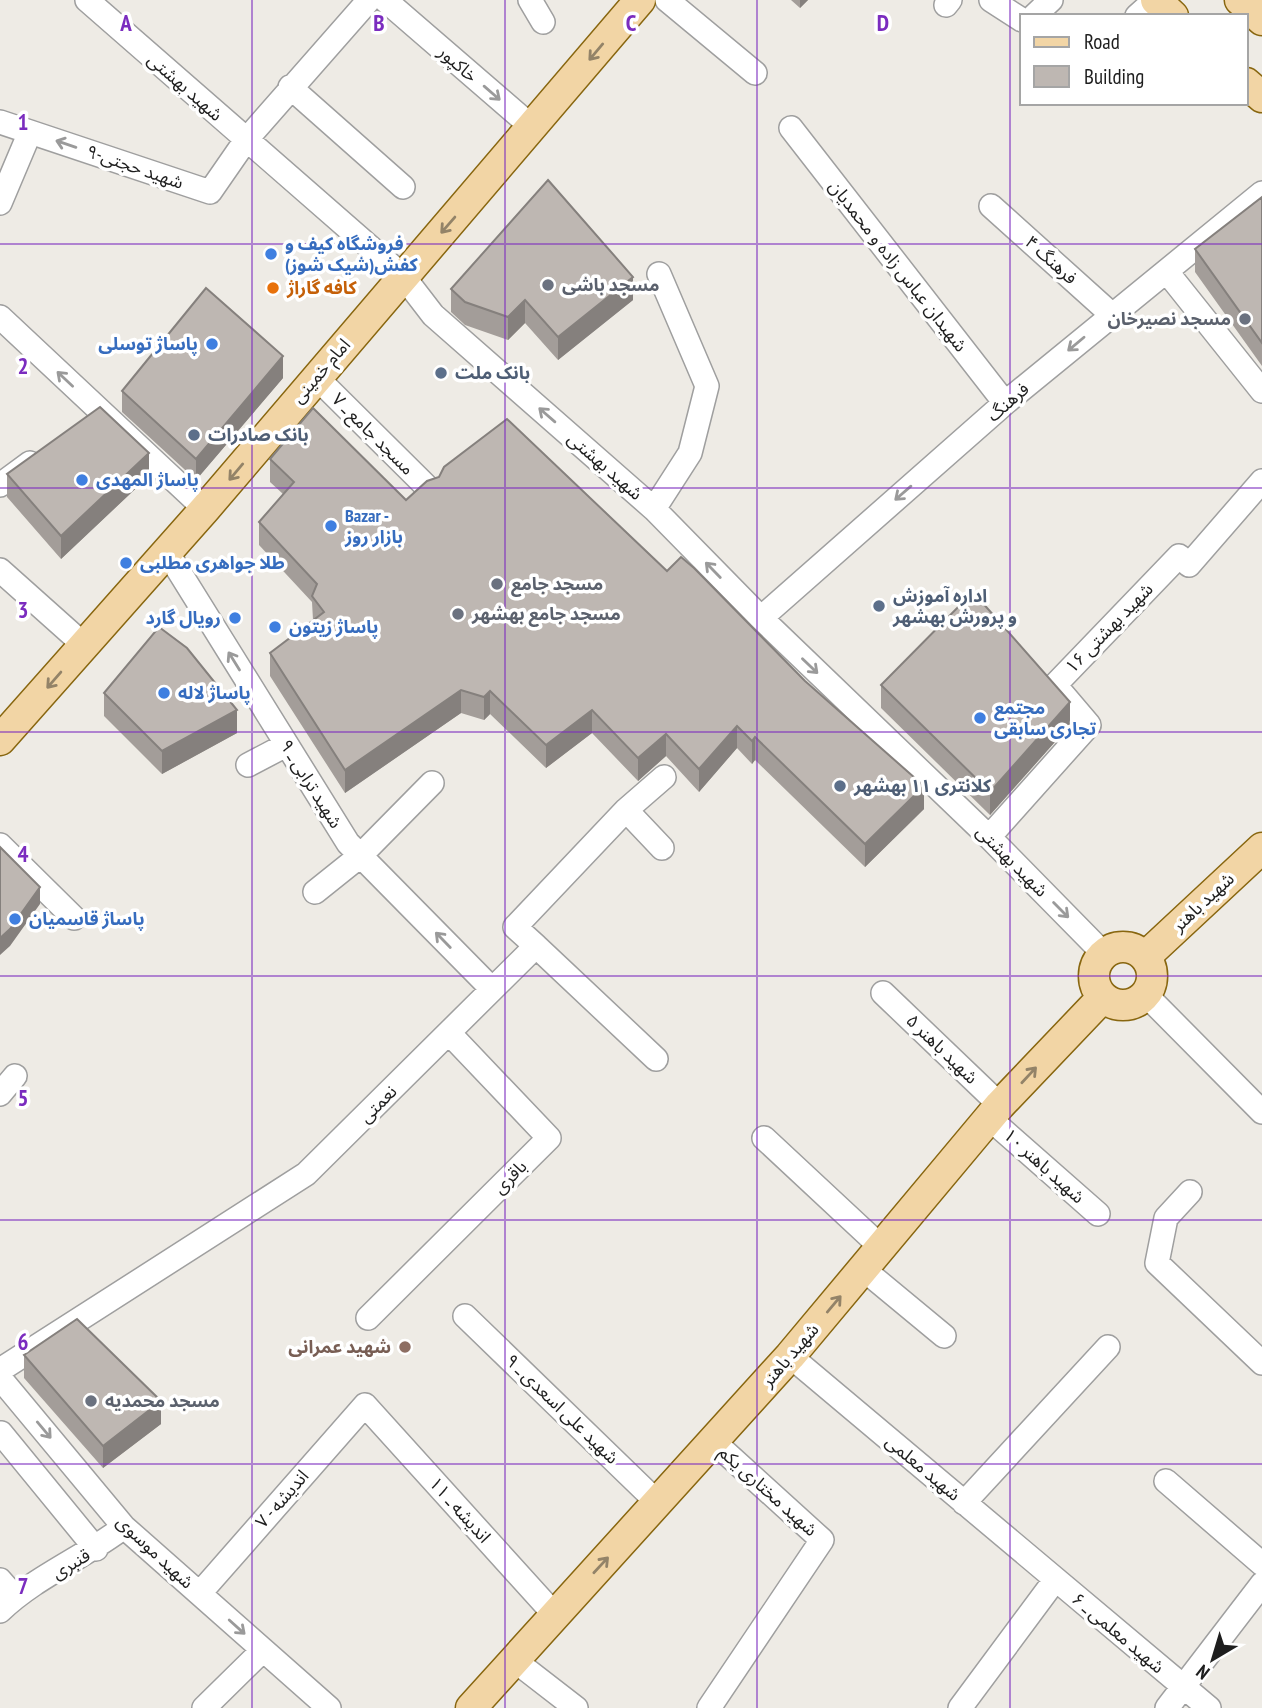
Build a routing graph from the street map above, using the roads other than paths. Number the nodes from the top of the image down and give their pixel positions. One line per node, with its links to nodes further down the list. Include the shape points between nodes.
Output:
1 (87, 0): 25 (street, شهید بهشتی)
2 (369, 0): 19 (street)
3 (385, 0): 22 (street, خاکپور, one-way to 22)
4 (530, 0): 16 (street)
5 (640, 0): 22 (main road, امام خمینی, one-way to 22)
6 (667, 0): 17 (street)
7 (992, 0): 14 (street)
8 (1051, 0): 11 (street)
9 (1156, 0): 12 (street); 13 (main road)
10 (1240, 0): 15 (main road)
11 (1036, 14)
12 (1139, 14)
13 (1171, 14)
14 (1020, 19)
15 (1262, 20)
16 (542, 22)
17 (755, 73)
18 (1248, 85): 20 (main road)
19 (290, 88): 25 (street); 26 (street)
20 (1262, 97)
21 (0, 122): 24 (street, شهید حجتی-۹)
22 (532, 127): 32 (main road, امام خمینی, one-way to 32)
23 (791, 128): 37 (street, شهیدان عباس زاده و محمدیان)
24 (30, 132): 25 (street, شهید حجتی-۹, one-way to 24, via 210,192); 28 (street)
25 (246, 140): 32 (street, شهید بهشتی)
26 (404, 187)
27 (1262, 194): 30 (street, فرهنگ)
28 (0, 203)
29 (991, 206): 33 (street, فرهنگ ۴)
30 (1167, 272): 33 (street, فرهنگ); 36 (street)
31 (659, 274): 45 (street, via 707,386 690,453)
32 (403, 276): 35 (main road, امام خمینی); 45 (street, شهید بهشتی, one-way to 32, via 433,315)
33 (1111, 314): 37 (street, فرهنگ, one-way to 37)
34 (0, 317): 38 (street, one-way to 34)
35 (316, 377): 43 (street, مسجد جامع ـ ۷); 44 (main road, امام خمینی, one-way to 44)
36 (1262, 391)
37 (1005, 403): 48 (street, فرهنگ, one-way to 48)
38 (101, 412): 39 (street); 44 (street)
39 (78, 428)
40 (45, 453): 42 (street)
41 (1262, 481): 56 (street, شهید بهشتی ۱۶, via 1189,565 1179,556 1055,685 1089,725)
42 (1, 485)
43 (430, 490)
44 (205, 509): 46 (main road, امام خمینی)
45 (654, 509): 48 (street, شهید بهشتی, one-way to 45)
46 (167, 552): 49 (main road, امام خمینی); 51 (street, شهید ترابی ـ ۹, one-way to 46)
47 (0, 570): 49 (street)
48 (761, 618): 56 (street, شهید بهشتی, one-way to 56)
49 (84, 645): 50 (main road, امام خمینی, one-way to 50)
50 (0, 740)
51 (286, 745): 52 (street); 60 (street, شهید ترابی ـ ۹)
52 (248, 765)
53 (664, 777): 55 (street)
54 (432, 783): 60 (street)
55 (626, 810): 58 (street); 63 (street, via 515,927)
56 (989, 837): 64 (street, شهید بهشتی, one-way to 64)
57 (0, 845): 62 (street)
58 (662, 848)
59 (1262, 848): 65 (main road, شهید باهنر)
60 (360, 856): 61 (street); 66 (street, شهید ترابی ـ ۹, one-way to 60)
61 (315, 892)
62 (74, 918)
63 (536, 946): 66 (street, نعمتی); 71 (street)
64 (1104, 954): 65 (main road, via 1121,947); 69 (main road, via 1094,975)
65 (1145, 957): 68 (main road, via 1153,975)
66 (491, 988): 70 (street, نعمتی)
67 (883, 993): 74 (street, شهید باهنر ۵)
68 (1146, 995): 69 (main road, via 1120,1006); 75 (street)
69 (1102, 997): 74 (main road, شهید باهنر, one-way to 69)
70 (449, 1033): 81 (street, باقری, via 549,1138); 86 (street, نعمتی, via 306,1174)
71 (656, 1059)
72 (15, 1076): 73 (street)
73 (0, 1094)
74 (995, 1112): 78 (street, شهید باهنر ۱۰); 79 (main road, شهید باهنر)
75 (1262, 1112)
76 (764, 1138): 79 (street)
77 (1190, 1192): 85 (street, via 1166,1218 1157,1263)
78 (1098, 1214)
79 (872, 1258): 82 (street); 84 (main road, شهید باهنر, one-way to 79)
80 (465, 1315): 92 (street, شهید علی اسعدی ـ ۹)
81 (368, 1318)
82 (944, 1336)
83 (1108, 1347): 93 (street)
84 (790, 1356): 90 (main road, شهید باهنر); 93 (street, شهید معلمی)
85 (1262, 1363)
86 (0, 1370)
87 (0, 1378): 94 (street, شهید موسوی, one-way to 94)
88 (365, 1405): 99 (street, اندیشه - ۷); 101 (street, اندیشه ـ ۱۱)
89 (1, 1433): 95 (street)
90 (714, 1442): 92 (main road, شهید باهنر); 109 (street, شهید مختاری یکم, via 822,1540)
91 (1166, 1481): 96 (street)
92 (658, 1503): 101 (main road, شهید باهنر, one-way to 92)
93 (964, 1503): 97 (street, شهید معلمی)
94 (124, 1527): 95 (street, قنبری); 99 (street, شهید موسوی)
95 (96, 1549): 100 (street, قنبری)
96 (1262, 1564)
97 (1055, 1580): 104 (street, شهید معلمی ـ ۶); 110 (street)
98 (1262, 1584): 104 (street)
99 (200, 1593): 102 (street, شهید موسوی, one-way to 102)
100 (5, 1596)
101 (555, 1615): 103 (main road, شهید باهنر)
102 (263, 1650): 105 (street); 106 (street, شهید موسوی)
103 (514, 1660): 107 (main road, شهید باهنر); 108 (street)
104 (1181, 1687): 111 (street); 112 (street, شهید معلمی ـ ۶)
105 (204, 1708)
106 (329, 1708)
107 (471, 1708)
108 (576, 1708)
109 (709, 1708)
110 (960, 1708)
111 (1167, 1708)
112 (1209, 1708)

